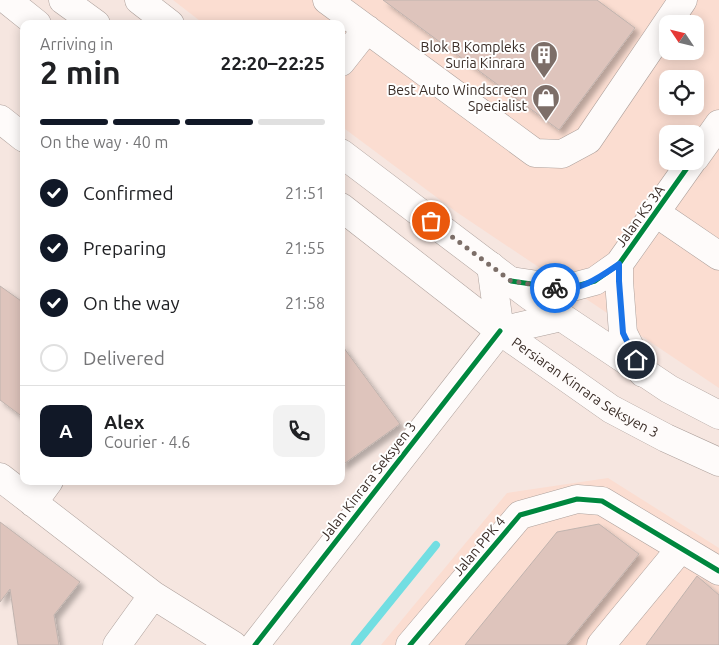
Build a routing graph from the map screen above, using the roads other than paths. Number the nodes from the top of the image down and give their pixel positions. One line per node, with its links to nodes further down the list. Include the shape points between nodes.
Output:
1 (7, 0): 6 (street)
2 (63, 0): 7 (street)
3 (139, 0): 8 (street)
4 (327, 0): 9 (street)
5 (683, 0): 9 (street, via 588,140 562,154 535,153)
6 (32, 20)
7 (90, 20)
8 (165, 20)
9 (367, 29): 10 (street)
10 (345, 57)
11 (0, 120): 13 (street)
12 (719, 124): 14 (street)
13 (20, 135)
14 (704, 145)
15 (345, 156): 21 (street)
16 (686, 170): 18 (street, Jalan KS 3A)
17 (345, 210): 23 (street, Persiaran Kinrara Seksyen 3)
18 (656, 213): 19 (street, Jalan KS 3A); 20 (street, Jalan KS 3A)
19 (719, 256)
20 (619, 264): 21 (street, Jalan KS 3A, via 595,281 565,289); 24 (street, Jalan KS 3A, via 623,333)
21 (501, 274): 22 (street); 23 (street)
22 (561, 317): 23 (street); 24 (street)
23 (500, 331): 26 (street, Persiaran Kinrara Seksyen 3, via 611,409); 35 (street, Jalan Kinrara Seksyen 3)
24 (643, 373): 25 (street)
25 (719, 416)
26 (719, 462)
27 (0, 477): 29 (street)
28 (47, 485): 29 (street)
29 (33, 503): 32 (street)
30 (681, 548): 31 (street, Jalan PPK 4); 36 (street, Jalan PPK 4, via 602,501 577,499 520,515); 37 (street)
31 (719, 571)
32 (153, 595): 33 (street); 34 (street)
33 (117, 645)
34 (234, 645)
35 (255, 645)
36 (410, 645)
37 (601, 645)

